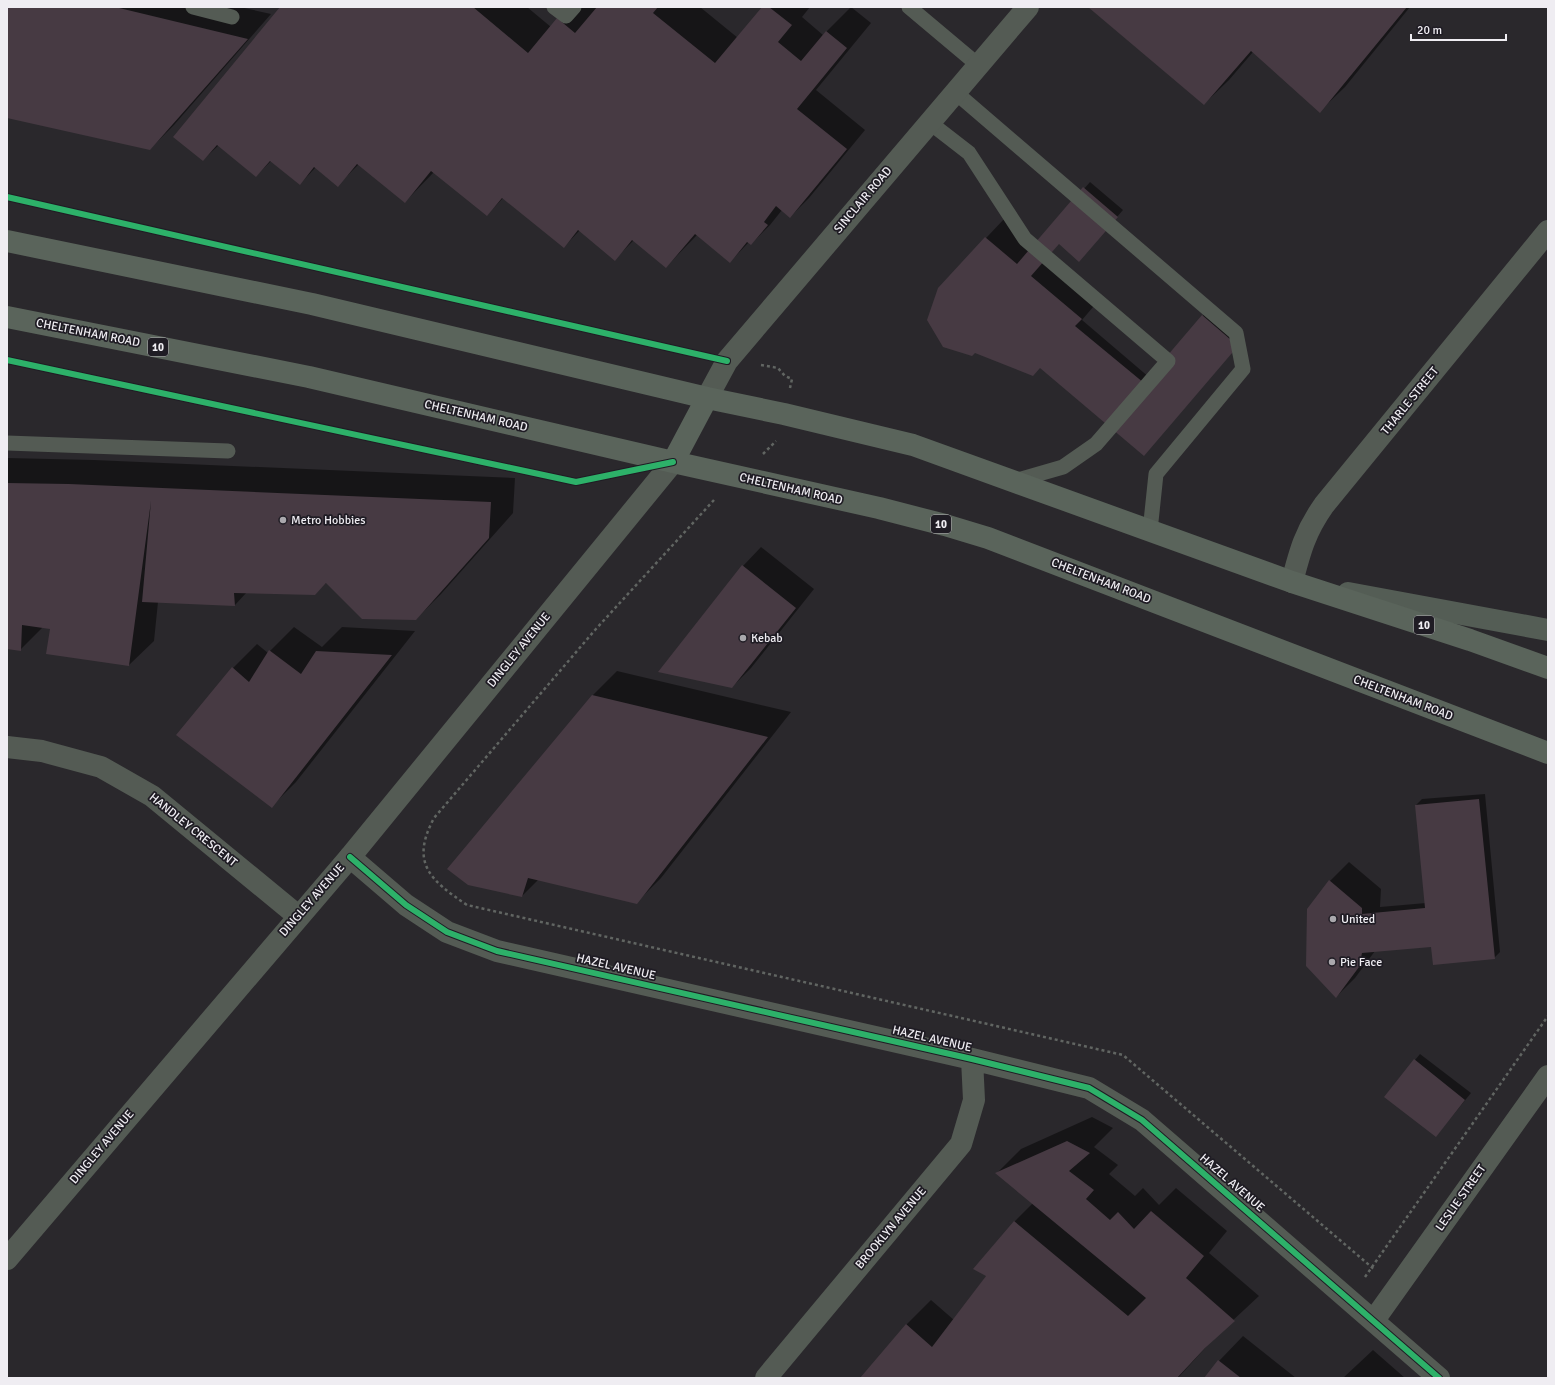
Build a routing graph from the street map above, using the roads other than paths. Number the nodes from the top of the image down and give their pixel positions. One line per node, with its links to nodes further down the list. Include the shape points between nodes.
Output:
1 (193, 7): 6 (lane)
2 (554, 7): 3 (lane, via 566,16)
3 (574, 7)
4 (909, 7): 7 (lane)
5 (1028, 7): 7 (street, SINCLAIR ROAD)
6 (232, 17)
7 (978, 65): 8 (street, SINCLAIR ROAD)
8 (955, 92): 9 (street, SINCLAIR ROAD); 18 (lane, via 1236,333 1243,369 1156,474)
9 (929, 122): 13 (street, SINCLAIR ROAD, via 727,361); 17 (lane, via 969,153 1025,239 1168,361 1096,444 1063,466)
10 (1548, 231): 19 (street, THARLE STREET, via 1324,505 1309,528 1300,551)
11 (7, 241): 13 (main road, 10, via 312,304)
12 (7, 317): 16 (main road, CHELTENHAM ROAD / 10, via 309,377)
13 (707, 398): 16 (main road); 17 (main road, 10, via 913,445)
14 (7, 443): 15 (lane)
15 (228, 452)
16 (673, 462): 23 (main road, CHELTENHAM ROAD / 10, via 879,508 988,538); 24 (street, DINGLEY AVENUE)
17 (1014, 481): 18 (main road, 10)
18 (1150, 531): 19 (main road, 10)
19 (1296, 583): 20 (main road); 21 (main road, 10)
20 (1548, 630)
21 (1548, 668)
22 (7, 747): 25 (street, HANDLEY CRESCENT, via 42,751 101,767 152,796)
23 (1548, 753)
24 (350, 857): 25 (street, DINGLEY AVENUE); 26 (street, HAZEL AVENUE, via 406,905 447,932 497,951)
25 (298, 916): 28 (street, DINGLEY AVENUE)
26 (972, 1059): 29 (street, HAZEL AVENUE, via 1089,1088 1142,1120); 30 (street, BROOKLYN AVENUE, via 974,1100 961,1144)
27 (1548, 1076): 29 (street, LESLIE STREET)
28 (7, 1259)
29 (1374, 1320): 31 (street, HAZEL AVENUE)
30 (766, 1378)
31 (1439, 1378)

